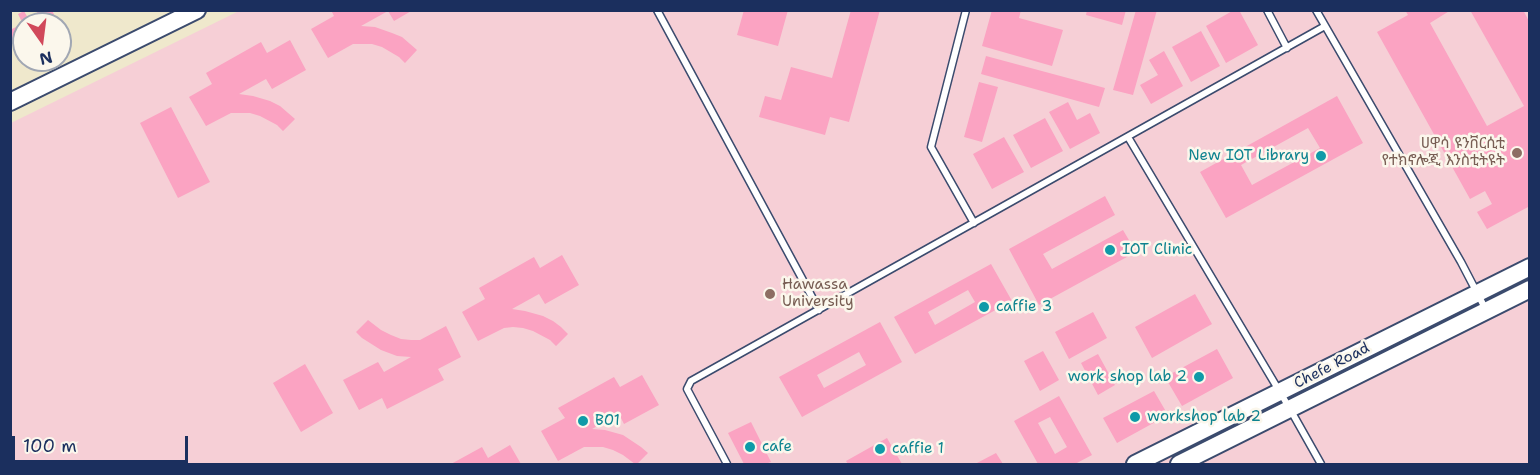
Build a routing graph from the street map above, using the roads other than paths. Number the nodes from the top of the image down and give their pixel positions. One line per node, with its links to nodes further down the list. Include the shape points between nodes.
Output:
1 (196, 10): 8 (street)
2 (657, 10): 14 (lane)
3 (966, 10): 10 (lane, via 932,147)
4 (1267, 10): 7 (lane)
5 (1316, 10): 6 (lane)
6 (1325, 26): 7 (lane); 13 (lane)
7 (1287, 48): 9 (lane)
8 (10, 102)
9 (1128, 137): 10 (lane); 16 (lane)
10 (974, 223): 14 (lane)
11 (1530, 267): 13 (street, Chefe Road)
12 (1530, 289): 15 (street, Chefe Road)
13 (1478, 293): 15 (lane); 16 (street, Chefe Road)
14 (819, 310): 18 (lane, via 688,385)
15 (1486, 310): 17 (street, Chefe Road)
16 (1280, 392): 17 (lane); 19 (street, Chefe Road)
17 (1290, 409): 20 (street, Chefe Road); 21 (lane)
18 (727, 465)
19 (1135, 465)
20 (1179, 465)
21 (1321, 465)

